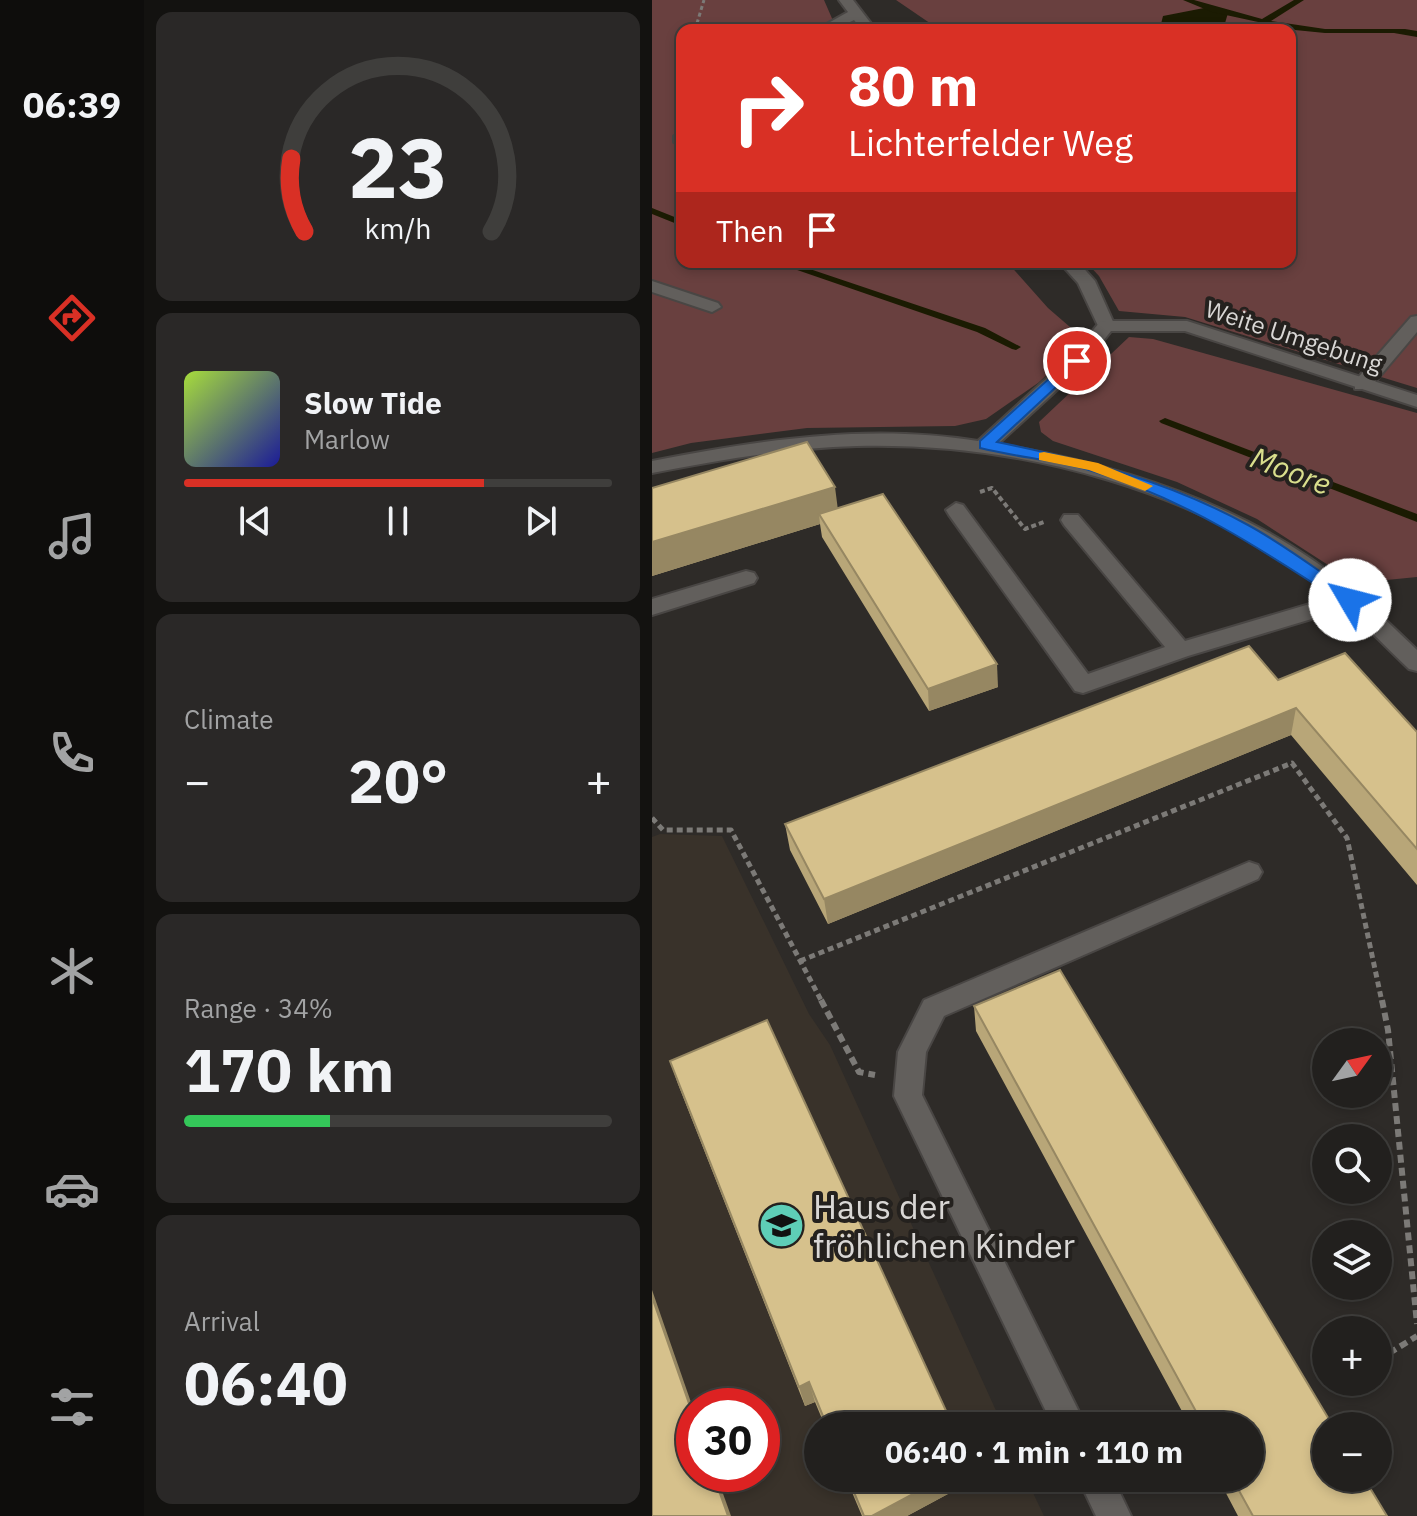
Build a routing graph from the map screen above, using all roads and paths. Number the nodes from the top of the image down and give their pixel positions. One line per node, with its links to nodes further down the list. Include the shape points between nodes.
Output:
1 (704, 0): 4 (path)
2 (846, 0): 3 (street)
3 (856, 14): 5 (street); 6 (street)
4 (697, 24)
5 (835, 24)
6 (864, 24)
7 (1074, 268): 11 (street, via 1086,281)
8 (652, 286): 9 (street)
9 (712, 307)
10 (1417, 321): 12 (street)
11 (1106, 326): 12 (street, Weite Umgebung, via 1187,326); 14 (street, via 1077,361)
12 (1362, 385): 13 (street, Weite Umgebung)
13 (1417, 401)
14 (985, 445): 15 (street, via 917,438 829,439 701,455); 20 (street, via 1092,466 1175,497 1243,529)
15 (652, 467)
16 (977, 493): 18 (path, via 992,488 1025,529)
17 (956, 510): 22 (street, via 1083,685)
18 (1062, 520): 22 (street)
19 (746, 578): 21 (street)
20 (1350, 600): 22 (street); 23 (street)
21 (652, 607)
22 (1180, 650)
23 (1417, 663)
24 (652, 818): 26 (path, via 663,830 731,830)
25 (1249, 872): 27 (street, via 934,1008 912,1052)
26 (800, 961): 27 (path, via 859,1072); 28 (path, via 1292,763 1347,838 1388,1030)
27 (909, 1081): 31 (street, via 908,1096)
28 (1417, 1324)
29 (1417, 1336): 30 (path)
30 (1392, 1351)
31 (1063, 1412)
32 (1102, 1492): 33 (street)
33 (1114, 1516)

